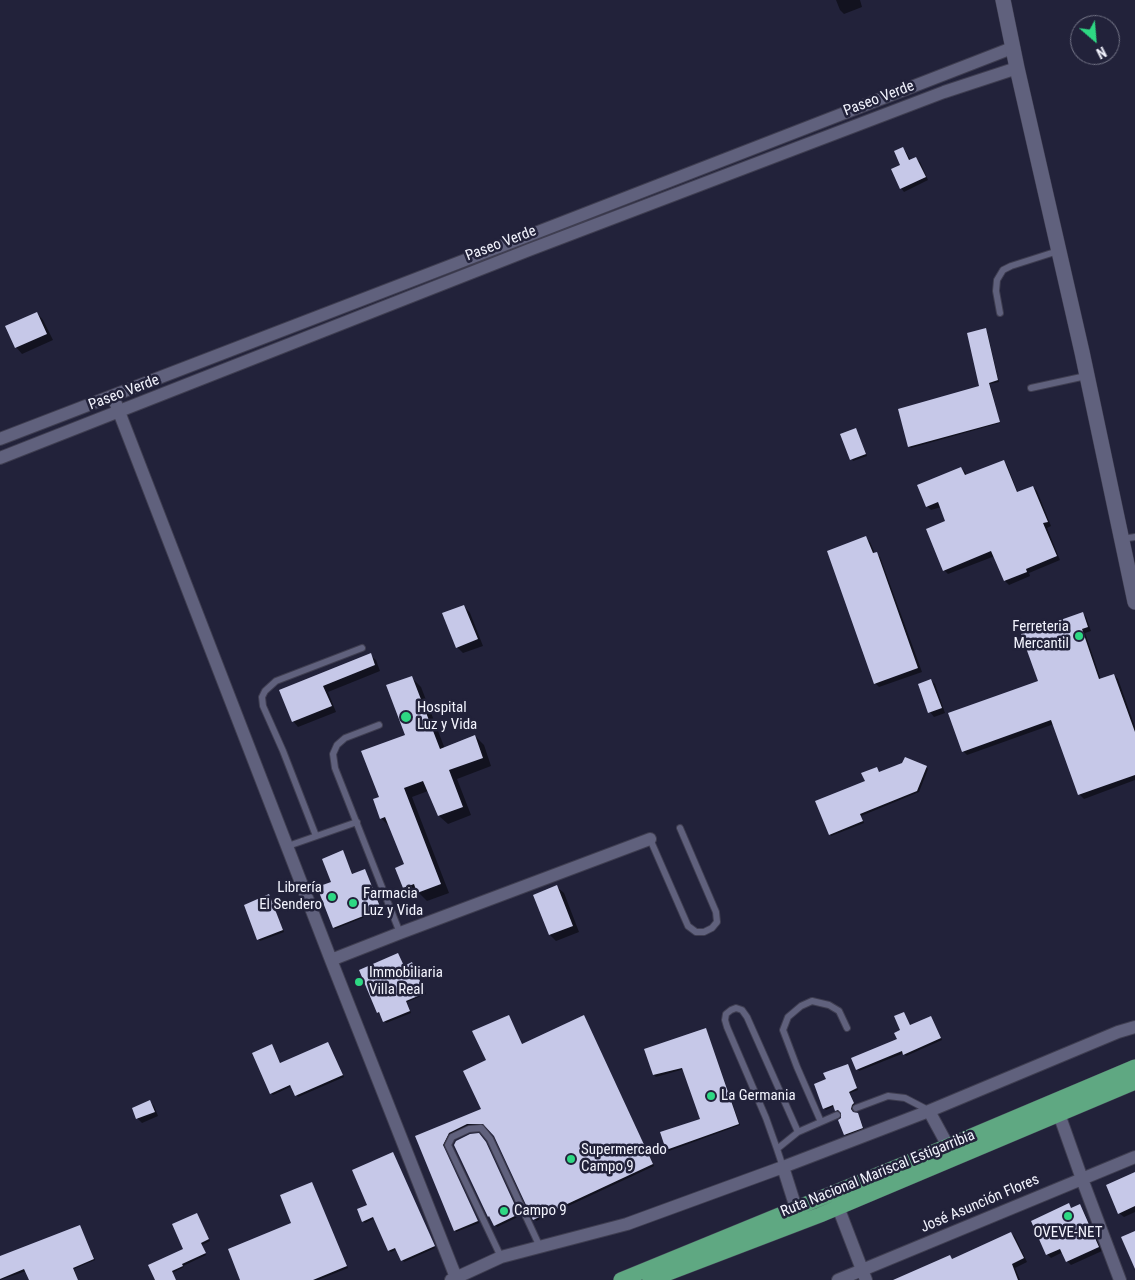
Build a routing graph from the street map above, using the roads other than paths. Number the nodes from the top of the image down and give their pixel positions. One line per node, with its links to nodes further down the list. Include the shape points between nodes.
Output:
1 (1003, 0): 2 (street)
2 (1012, 48): 3 (street); 4 (street, Paseo Verde)
3 (1017, 68): 4 (street, Paseo Verde); 5 (street)
4 (527, 244): 9 (street, Paseo Verde); 10 (street, Paseo Verde)
5 (1059, 250): 6 (lane, via 1003,270 997,280 996,291); 7 (street)
6 (1000, 313)
7 (1087, 375): 8 (lane); 13 (street)
8 (1031, 388)
9 (112, 395): 10 (street); 11 (street, Paseo Verde)
10 (119, 412): 12 (street, Paseo Verde); 21 (street)
11 (0, 439)
12 (0, 458)
13 (1128, 538): 14 (street)
14 (1135, 602)
15 (362, 648): 19 (lane, via 276,681 262,697 262,706)
16 (379, 725): 17 (lane, via 345,738 333,754)
17 (357, 822): 19 (lane); 22 (lane)
18 (680, 828): 20 (lane, via 716,912 717,922 704,932 696,932 688,926)
19 (316, 836): 21 (lane)
20 (650, 839): 22 (street)
21 (288, 846): 23 (street)
22 (400, 933): 23 (street)
23 (331, 960): 46 (street)
24 (1135, 1020): 27 (street)
25 (1135, 1027): 27 (street)
26 (846, 1028): 34 (lane, via 839,1011 812,1001 788,1017 783,1030)
27 (1118, 1032): 31 (street)
28 (1135, 1067): 36 (highway, Ruta Nacional Mariscal Estigarribia)
29 (1135, 1082): 32 (highway, Ruta Nacional Mariscal Estigarribia)
30 (856, 1108): 31 (lane, via 888,1096 905,1098)
31 (929, 1111): 36 (street); 39 (street)
32 (1059, 1114): 40 (street); 41 (highway, Ruta Nacional Mariscal Estigarribia)
33 (837, 1115): 34 (lane)
34 (821, 1122): 35 (lane)
35 (798, 1132): 37 (lane); 37 (lane, via 747,1017 742,1010 731,1010 726,1014 727,1027)
36 (948, 1146): 42 (highway, Ruta Nacional Mariscal Estigarribia)
37 (777, 1148): 39 (lane)
38 (1135, 1157): 40 (street, José Asunción Flores)
39 (783, 1167): 42 (street); 43 (street, via 626,1224)
40 (1082, 1179): 45 (street, José Asunción Flores); 50 (street)
41 (838, 1207): 45 (street); 48 (highway, Ruta Nacional Mariscal Estigarribia)
42 (796, 1208): 47 (highway, Ruta Nacional Mariscal Estigarribia)
43 (540, 1247): 44 (street); 44 (lane, via 490,1139 481,1128 469,1129 452,1137 448,1144)
44 (501, 1257): 46 (street)
45 (864, 1275): 49 (street, José Asunción Flores)
46 (455, 1279)
47 (621, 1280)
48 (650, 1280)
49 (838, 1280)
50 (1120, 1280)

